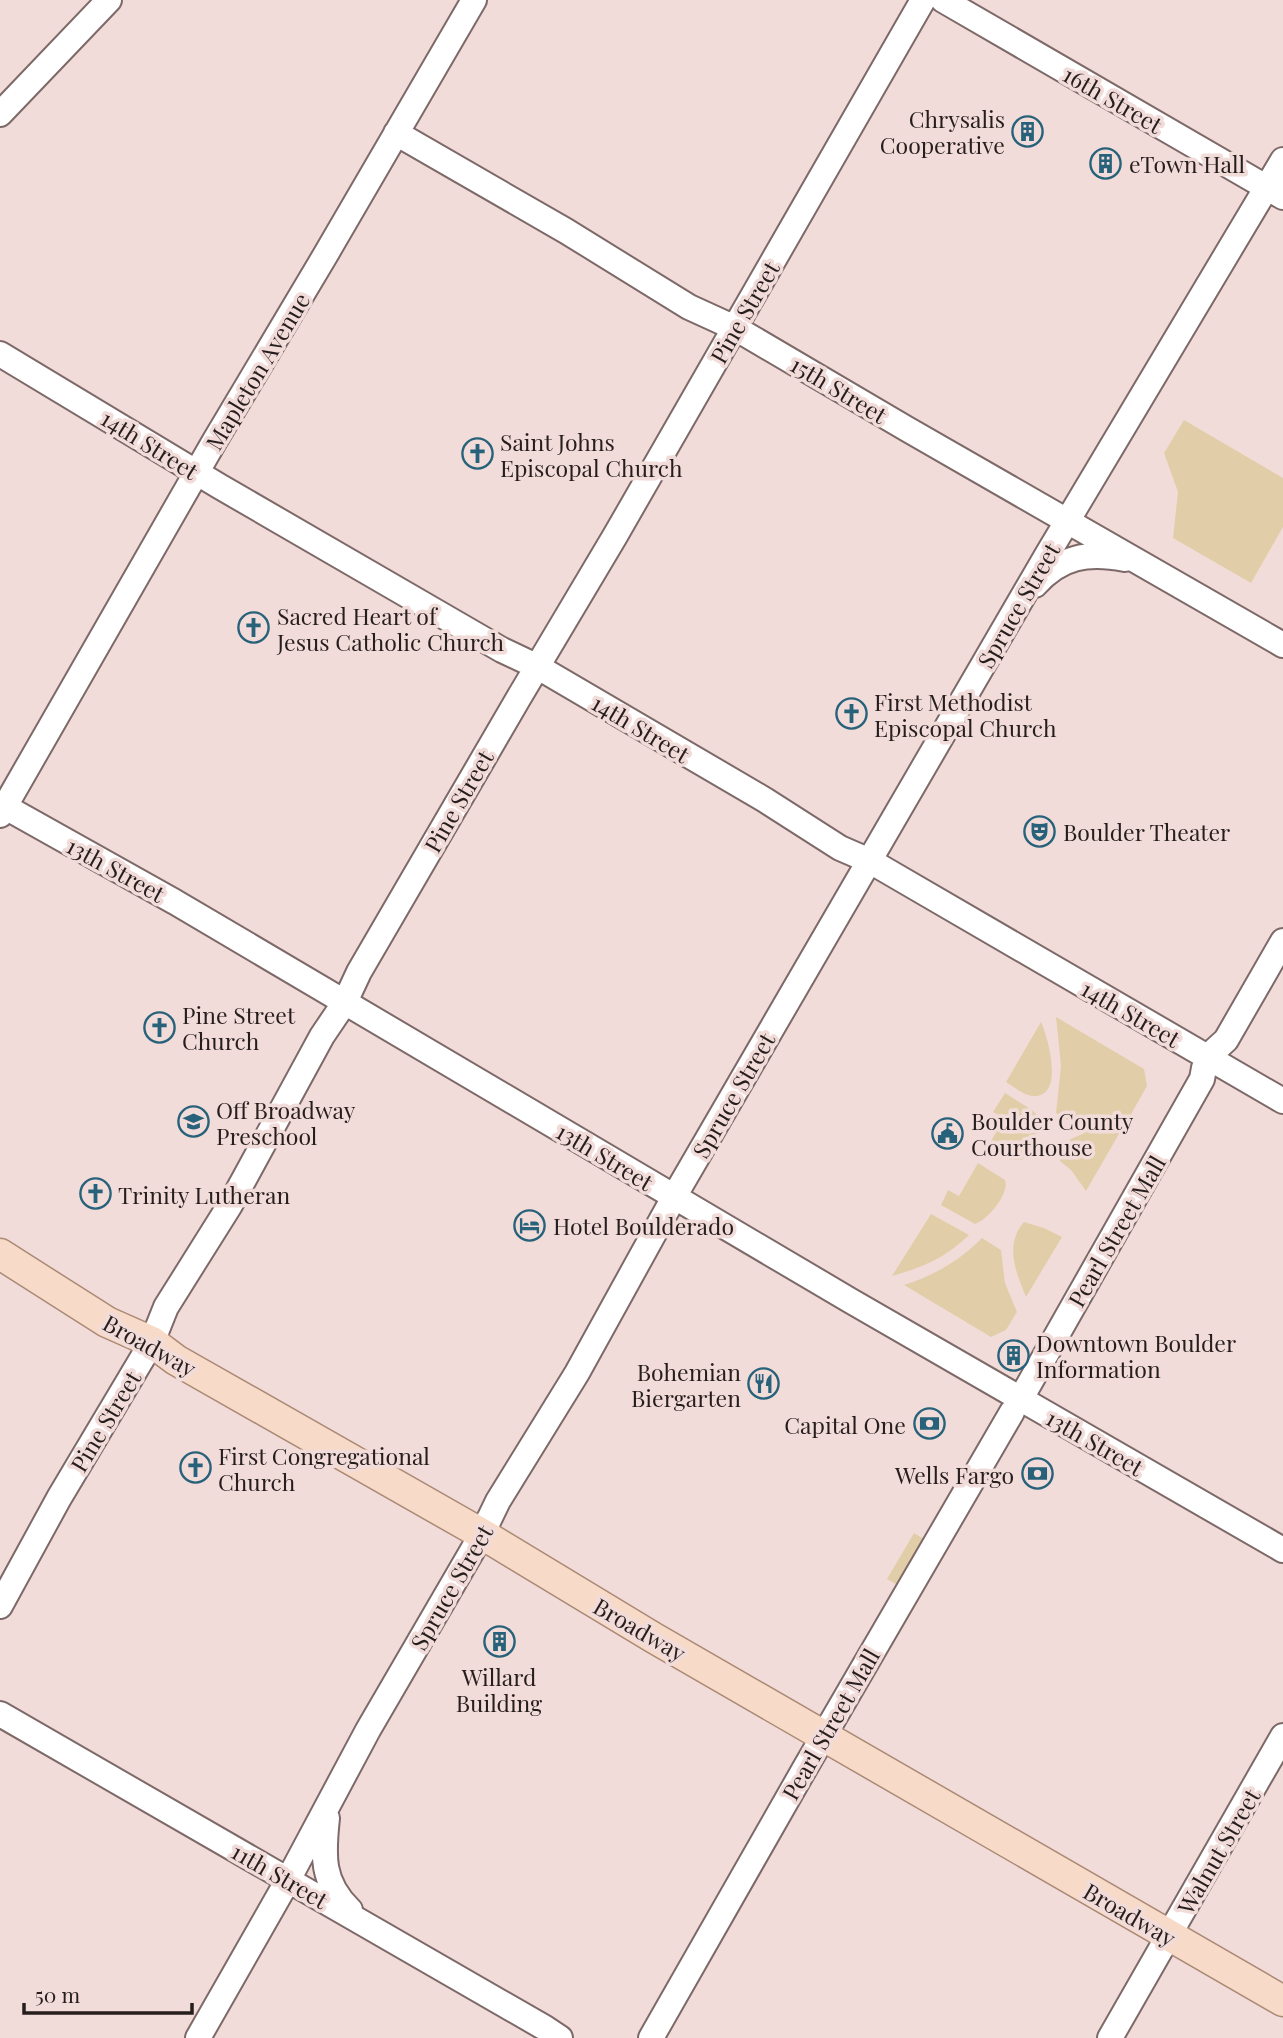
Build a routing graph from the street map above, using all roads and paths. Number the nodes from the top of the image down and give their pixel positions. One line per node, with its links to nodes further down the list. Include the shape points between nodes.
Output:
1 (109, 0): 5 (street)
2 (474, 0): 6 (street, Mapleton Avenue)
3 (923, 0): 9 (street, Pine Street)
4 (943, 0): 8 (street, 16th Street)
5 (0, 114)
6 (396, 133): 9 (street, 15th Street, via 689,307); 11 (street, Mapleton Avenue)
7 (1283, 160): 8 (street, Spruce Street)
8 (1275, 192): 12 (street, Spruce Street)
9 (735, 328): 12 (street, 15th Street); 16 (street, Pine Street)
10 (0, 354): 11 (street, 14th Street)
11 (197, 473): 16 (street, 14th Street); 17 (street, Mapleton Avenue)
12 (1068, 521): 13 (street, 15th Street); 14 (street, Spruce Street)
13 (1135, 561): 14 (street, via 1087,555 1072,559 1043,576); 15 (street, 15th Street)
14 (1018, 604): 18 (street, Spruce Street)
15 (1283, 645)
16 (538, 667): 18 (street, 14th Street, via 840,848); 20 (street, Pine Street)
17 (2, 809): 20 (street, 13th Street, via 179,904)
18 (870, 861): 21 (street, 14th Street); 22 (street, Spruce Street)
19 (1283, 941): 29 (street, Pearl Street Mall, via 1226,1040 1209,1059 1168,1141)
20 (345, 1002): 22 (street, 13th Street); 24 (street, Pine Street, via 230,1205 166,1307)
21 (1283, 1101)
22 (674, 1197): 25 (street, Spruce Street); 26 (street, 13th Street)
23 (0, 1254): 24 (main road, Broadway, via 115,1326)
24 (152, 1342): 25 (main road, Broadway); 27 (street, Pine Street)
25 (482, 1534): 29 (main road, Broadway); 31 (street, Spruce Street)
26 (1283, 1550)
27 (0, 1606)
28 (0, 1714): 32 (street, 11th Street)
29 (824, 1735): 34 (main road, Broadway); 38 (street, Pearl Street Mall)
30 (1283, 1736): 34 (street, Walnut Street)
31 (328, 1806): 32 (street, Spruce Street); 33 (street, via 326,1872 343,1904)
32 (288, 1880): 33 (street, 11th Street); 36 (street, Spruce Street)
33 (372, 1928): 37 (street, 11th Street)
34 (1169, 1937): 35 (main road, Broadway); 39 (street, Walnut Street)
35 (1283, 2001)
36 (198, 2038)
37 (560, 2038)
38 (651, 2038)
39 (1110, 2038)

